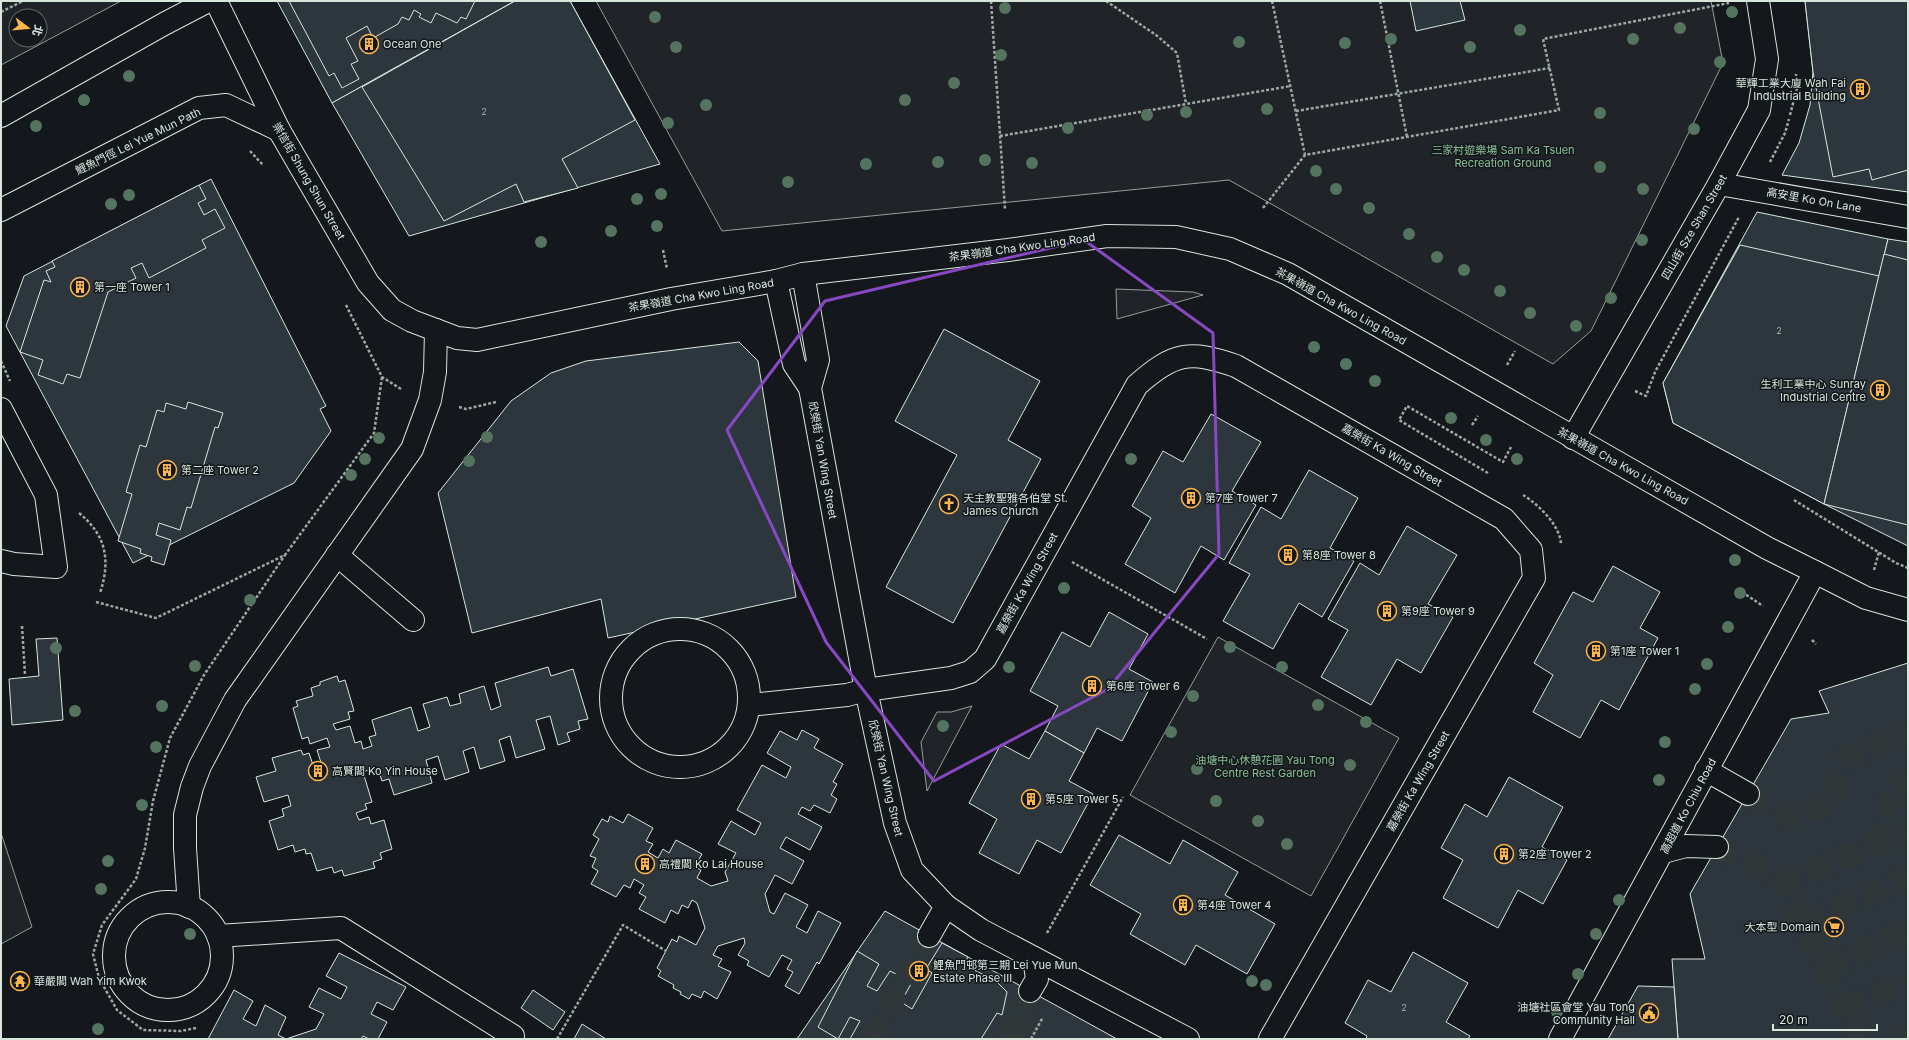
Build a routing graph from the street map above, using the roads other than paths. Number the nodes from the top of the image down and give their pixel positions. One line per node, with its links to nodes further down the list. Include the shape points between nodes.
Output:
1 (208, 1): 4 (street)
2 (216, 1): 5 (street, 崇信街 Shung Shun Street)
3 (1758, 1): 6 (street, 四山街 Sze Shan Street, via 1767,59 1759,110)
4 (1, 116)
5 (279, 130): 7 (street, 鯉魚門徑 Lei Yue Mun Path, via 226,105 199,108); 11 (street, 崇信街 Shung Shun Street, via 368,283 392,310)
6 (1719, 184): 8 (street, 高安里 Ko On Lane); 14 (street, 四山街 Sze Shan Street)
7 (1, 210)
8 (1908, 217)
9 (803, 274): 10 (street, 茶果嶺道 Cha Kwo Ling Road); 12 (street, 欣榮街 Yan Wing Street, via 818,360); 14 (street, 茶果嶺道 Cha Kwo Ling Road, via 1107,236 1176,237 1230,249 1288,274)
10 (776, 281): 11 (street, 茶果嶺道 Cha Kwo Ling Road, via 671,299 477,340 457,338); 12 (street, 欣榮街 Yan Wing Street, via 794,364)
11 (436, 330): 15 (street, via 435,372 430,400 412,449)
12 (810, 388): 20 (street, 欣榮街 Yan Wing Street)
13 (1, 409): 16 (street, via 46,495 56,567)
14 (1573, 438): 17 (street, 茶果嶺道 Cha Kwo Ling Road, via 1767,548)
15 (337, 555): 19 (street); 27 (street, via 235,700 200,766 185,815)
16 (1, 561)
17 (1815, 572): 18 (street, 茶果嶺道 Cha Kwo Ling Road, via 1866,598); 22 (street, 高超道 Ko Chiu Road)
18 (1908, 610)
19 (413, 620)
20 (866, 690): 21 (street, 嘉榮街 Ka Wing Street, via 847,696); 26 (street, 欣榮街 Yan Wing Street, via 895,823 912,870); 34 (street, 嘉榮街 Ka Wing Street, via 951,678 970,672 985,659 1137,385 1155,369 1180,356 1210,357 1236,366 1504,519 1531,550 1534,578)
21 (750, 705): 21 (street, via 744,727 732,745 714,760 693,767 670,768 649,761 631,748 622,736 611,707 612,684 620,662 636,644 656,632 679,628 703,631 723,643 739,660 748,682)
22 (1706, 770): 23 (street); 24 (street, 高超道 Ko Chiu Road)
23 (1748, 794)
24 (1678, 822): 25 (street, 高超道 Ko Chiu Road); 25 (street, via 1717,847 1686,846)
25 (1663, 852): 35 (street, 高超道 Ko Chiu Road)
26 (946, 906): 29 (street); 30 (street, 欣榮街 Yan Wing Street, via 981,930)
27 (189, 907): 28 (street, via 210,922); 28 (street, via 170,902 151,905 135,913 122,927 115,944 114,963 119,980 130,995 146,1006 163,1011 181,1008 198,1001 212,988 220,972 222,953)
28 (218, 936): 32 (street, via 341,928)
29 (929, 936)
30 (1034, 958): 31 (street, via 1037,979); 33 (street, 欣榮街 Yan Wing Street)
31 (1030, 991)
32 (513, 1036)
33 (1188, 1039)
34 (1270, 1039)
35 (1560, 1039)

